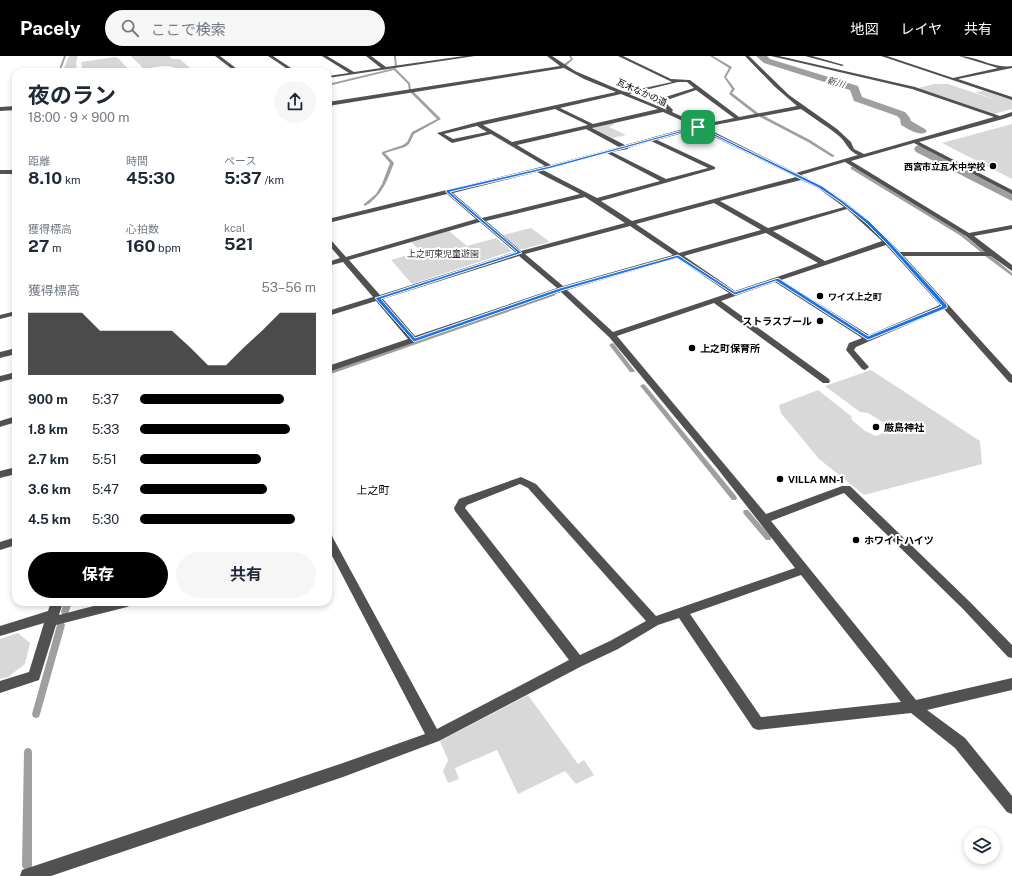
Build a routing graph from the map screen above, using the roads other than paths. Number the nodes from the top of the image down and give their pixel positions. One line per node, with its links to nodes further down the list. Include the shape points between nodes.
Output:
1 (217, 56): 18 (street)
2 (270, 56): 19 (street)
3 (324, 56): 23 (street)
4 (368, 56): 20 (street)
5 (473, 56): 20 (street)
6 (549, 56): 16 (street, 瓦木なかの道)
7 (588, 56): 8 (street)
8 (598, 56)
9 (620, 56): 27 (street, via 670,80)
10 (747, 56): 33 (street)
11 (777, 56): 24 (street)
12 (807, 56): 15 (street)
13 (883, 56): 26 (street)
14 (961, 56): 21 (street)
15 (847, 66)
16 (562, 67): 29 (street, 瓦木なかの道); 31 (street)
17 (1012, 67): 21 (street)
18 (234, 68)
19 (289, 68)
20 (385, 69): 23 (street)
21 (1003, 69): 26 (street)
22 (870, 71): 24 (street)
23 (354, 74): 25 (street)
24 (859, 75): 39 (street, via 925,91)
25 (332, 77)
26 (953, 79): 30 (street)
27 (682, 80): 28 (street); 29 (street)
28 (697, 88): 37 (street, via 661,100 672,110); 40 (street)
29 (625, 93): 32 (street); 36 (street, 瓦木なかの道)
30 (1012, 99)
31 (332, 103)
32 (555, 107): 41 (street); 42 (street)
33 (801, 107): 40 (street); 50 (street, via 840,135 852,150)
34 (12, 108): 35 (street)
35 (0, 109)
36 (663, 110): 37 (street, 瓦木なかの道); 42 (street)
37 (670, 113): 43 (street, 瓦木なかの道)
38 (1012, 114): 39 (street)
39 (1001, 118): 46 (street)
40 (738, 119): 43 (street)
41 (478, 124): 44 (street); 44 (street, via 440,133 452,141)
42 (590, 127): 47 (street); 48 (street)
43 (698, 127): 45 (street); 56 (street, 瓦木なかの道)
44 (493, 132): 47 (street)
45 (653, 140): 48 (street); 58 (street, via 713,168)
46 (916, 142): 50 (street); 60 (street)
47 (512, 144): 52 (street)
48 (626, 148): 49 (street)
49 (608, 152): 52 (street); 58 (street)
50 (864, 156): 51 (street)
51 (847, 161): 56 (street); 70 (street)
52 (550, 167): 53 (street)
53 (538, 170): 59 (street); 61 (street)
54 (0, 172): 55 (street)
55 (12, 172)
56 (794, 175): 57 (street, 瓦木なかの道)
57 (801, 178): 63 (street); 64 (street, 瓦木なかの道, via 820,187)
58 (665, 181): 62 (street)
59 (447, 191): 65 (street); 66 (street)
60 (1012, 192)
61 (586, 195): 62 (street); 66 (street)
62 (596, 200): 67 (street)
63 (715, 201): 67 (street); 69 (street)
64 (849, 207): 69 (street); 71 (street, 瓦木なかの道)
65 (332, 220)
66 (481, 220): 73 (street); 77 (street)
67 (630, 223): 73 (street); 76 (street)
68 (1012, 227): 70 (street)
69 (767, 230): 76 (street); 79 (street)
70 (968, 235): 75 (street)
71 (888, 242): 74 (street, 瓦木なかの道); 79 (street)
72 (332, 245): 77 (street)
73 (520, 253): 82 (street); 84 (street)
74 (899, 254): 75 (street); 86 (street, 瓦木なかの道)
75 (993, 254): 80 (street)
76 (678, 256): 82 (street); 83 (street)
77 (344, 259): 78 (street); 84 (street)
78 (332, 263)
79 (824, 263): 81 (street)
80 (1012, 269)
81 (776, 280): 83 (street); 91 (street)
82 (562, 289): 90 (street); 92 (street)
83 (735, 294): 85 (street)
84 (377, 298): 87 (street); 92 (street)
85 (715, 300): 90 (street); 100 (street)
86 (945, 306): 91 (street); 99 (street, 瓦木なかの道)
87 (332, 313)
88 (12, 314): 89 (street)
89 (0, 317)
90 (612, 335): 105 (street)
91 (868, 338): 95 (street, via 852,345 850,350)
92 (414, 340): 96 (street)
93 (12, 352): 94 (street)
94 (0, 355)
95 (865, 367)
96 (332, 368)
97 (12, 376): 98 (street)
98 (0, 379)
99 (1012, 380)
100 (826, 381)
101 (12, 420): 102 (street)
102 (0, 424)
103 (12, 471): 104 (street)
104 (0, 475)
105 (764, 519): 109 (street); 116 (street, via 846,489)
106 (12, 542): 107 (street)
107 (0, 546)
108 (332, 546): 121 (street)
109 (804, 569): 112 (street); 120 (street)
110 (55, 606): 113 (street)
111 (109, 606): 113 (street)
112 (682, 613): 114 (street); 120 (street, via 758,724)
113 (51, 619): 115 (street); 119 (street, via 34,676)
114 (654, 622): 117 (street); 117 (street, via 532,486 522,480 463,502 459,508)
115 (0, 631)
116 (1012, 653)
117 (578, 662): 121 (street)
118 (1012, 684): 120 (street)
119 (0, 687)
120 (913, 707): 122 (street, via 960,743)
121 (434, 737): 123 (street, via 336,773)
122 (1012, 807)
123 (28, 876)

